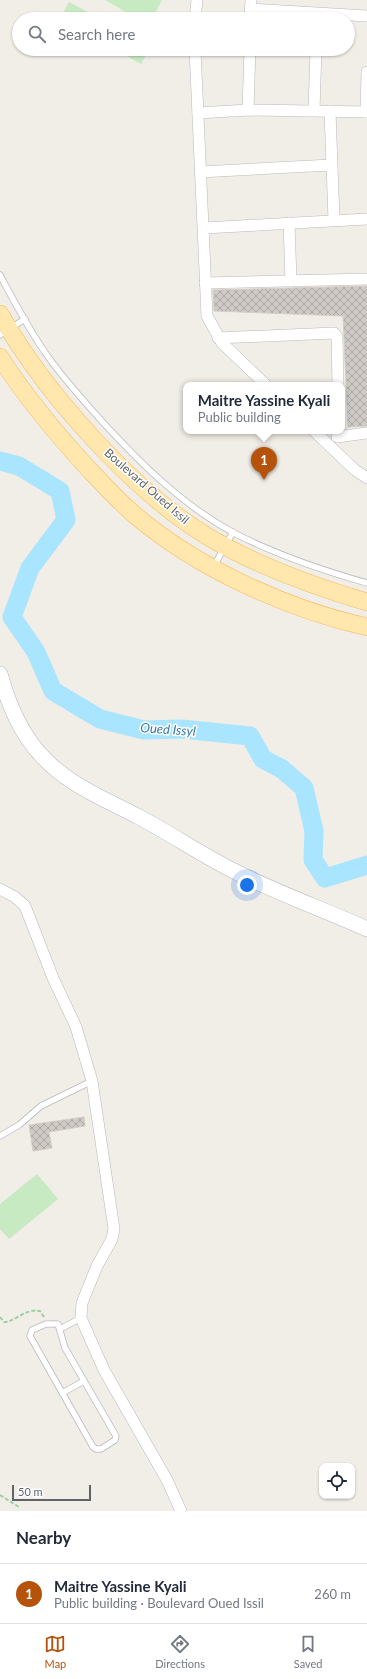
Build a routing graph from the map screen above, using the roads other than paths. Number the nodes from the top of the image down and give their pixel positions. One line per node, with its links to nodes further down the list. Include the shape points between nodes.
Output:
1 (197, 0): 3 (street)
2 (251, 9): 4 (street)
3 (196, 12)
4 (279, 12)
5 (355, 16): 6 (street)
6 (367, 16)
7 (195, 56): 15 (street)
8 (250, 56): 11 (street)
9 (316, 56): 12 (street)
10 (367, 72): 14 (street)
11 (248, 110): 12 (street); 15 (street)
12 (314, 110): 13 (street)
13 (330, 110): 14 (street); 16 (street)
14 (366, 112)
15 (198, 113): 17 (street)
16 (331, 165): 17 (street); 19 (street)
17 (200, 172): 21 (street)
18 (367, 219): 19 (street)
19 (334, 220): 20 (street)
20 (289, 223): 21 (street); 24 (street)
21 (204, 228): 25 (street)
22 (0, 275): 27 (lane)
23 (367, 279): 24 (street)
24 (291, 281): 25 (street)
25 (205, 283): 29 (street, via 207,316)
26 (0, 314): 28 (main road, Boulevard Oued Issil)
27 (25, 319): 28 (lane); 37 (lane, via 48,358 128,451)
28 (4, 333): 37 (main road, Boulevard Oued Issil, via 118,465 172,511 210,538)
29 (218, 338): 31 (street); 32 (street, via 334,333 337,337)
30 (0, 358): 38 (main road, via 56,433 98,479 136,516)
31 (263, 382)
32 (338, 382)
33 (324, 434): 35 (street)
34 (367, 434): 35 (street)
35 (334, 437): 36 (street, via 355,470)
36 (367, 478)
37 (229, 539): 38 (lane); 39 (lane); 40 (main road, Boulevard Oued Issil, via 276,572)
38 (213, 568): 41 (main road, via 286,601)
39 (367, 583)
40 (367, 602)
41 (367, 627)
42 (0, 674): 43 (street)
43 (2, 693): 45 (street, via 26,737 41,755 85,790 180,839 234,871)
44 (0, 889): 46 (street, via 15,897 28,911 53,978 76,1027)
45 (367, 929)
46 (92, 1081): 47 (lane, via 41,1106 19,1125); 48 (street, via 114,1229 112,1239 97,1266 82,1303)
47 (0, 1136)
48 (81, 1318): 49 (lane); 52 (street, via 104,1370 167,1480)
49 (60, 1329): 50 (lane, via 65,1348); 51 (lane, via 58,1324 46,1324 32,1330 30,1336)
50 (84, 1381): 51 (lane); 51 (lane, via 116,1436 115,1440 101,1449 93,1447)
51 (62, 1393)
52 (181, 1511)

